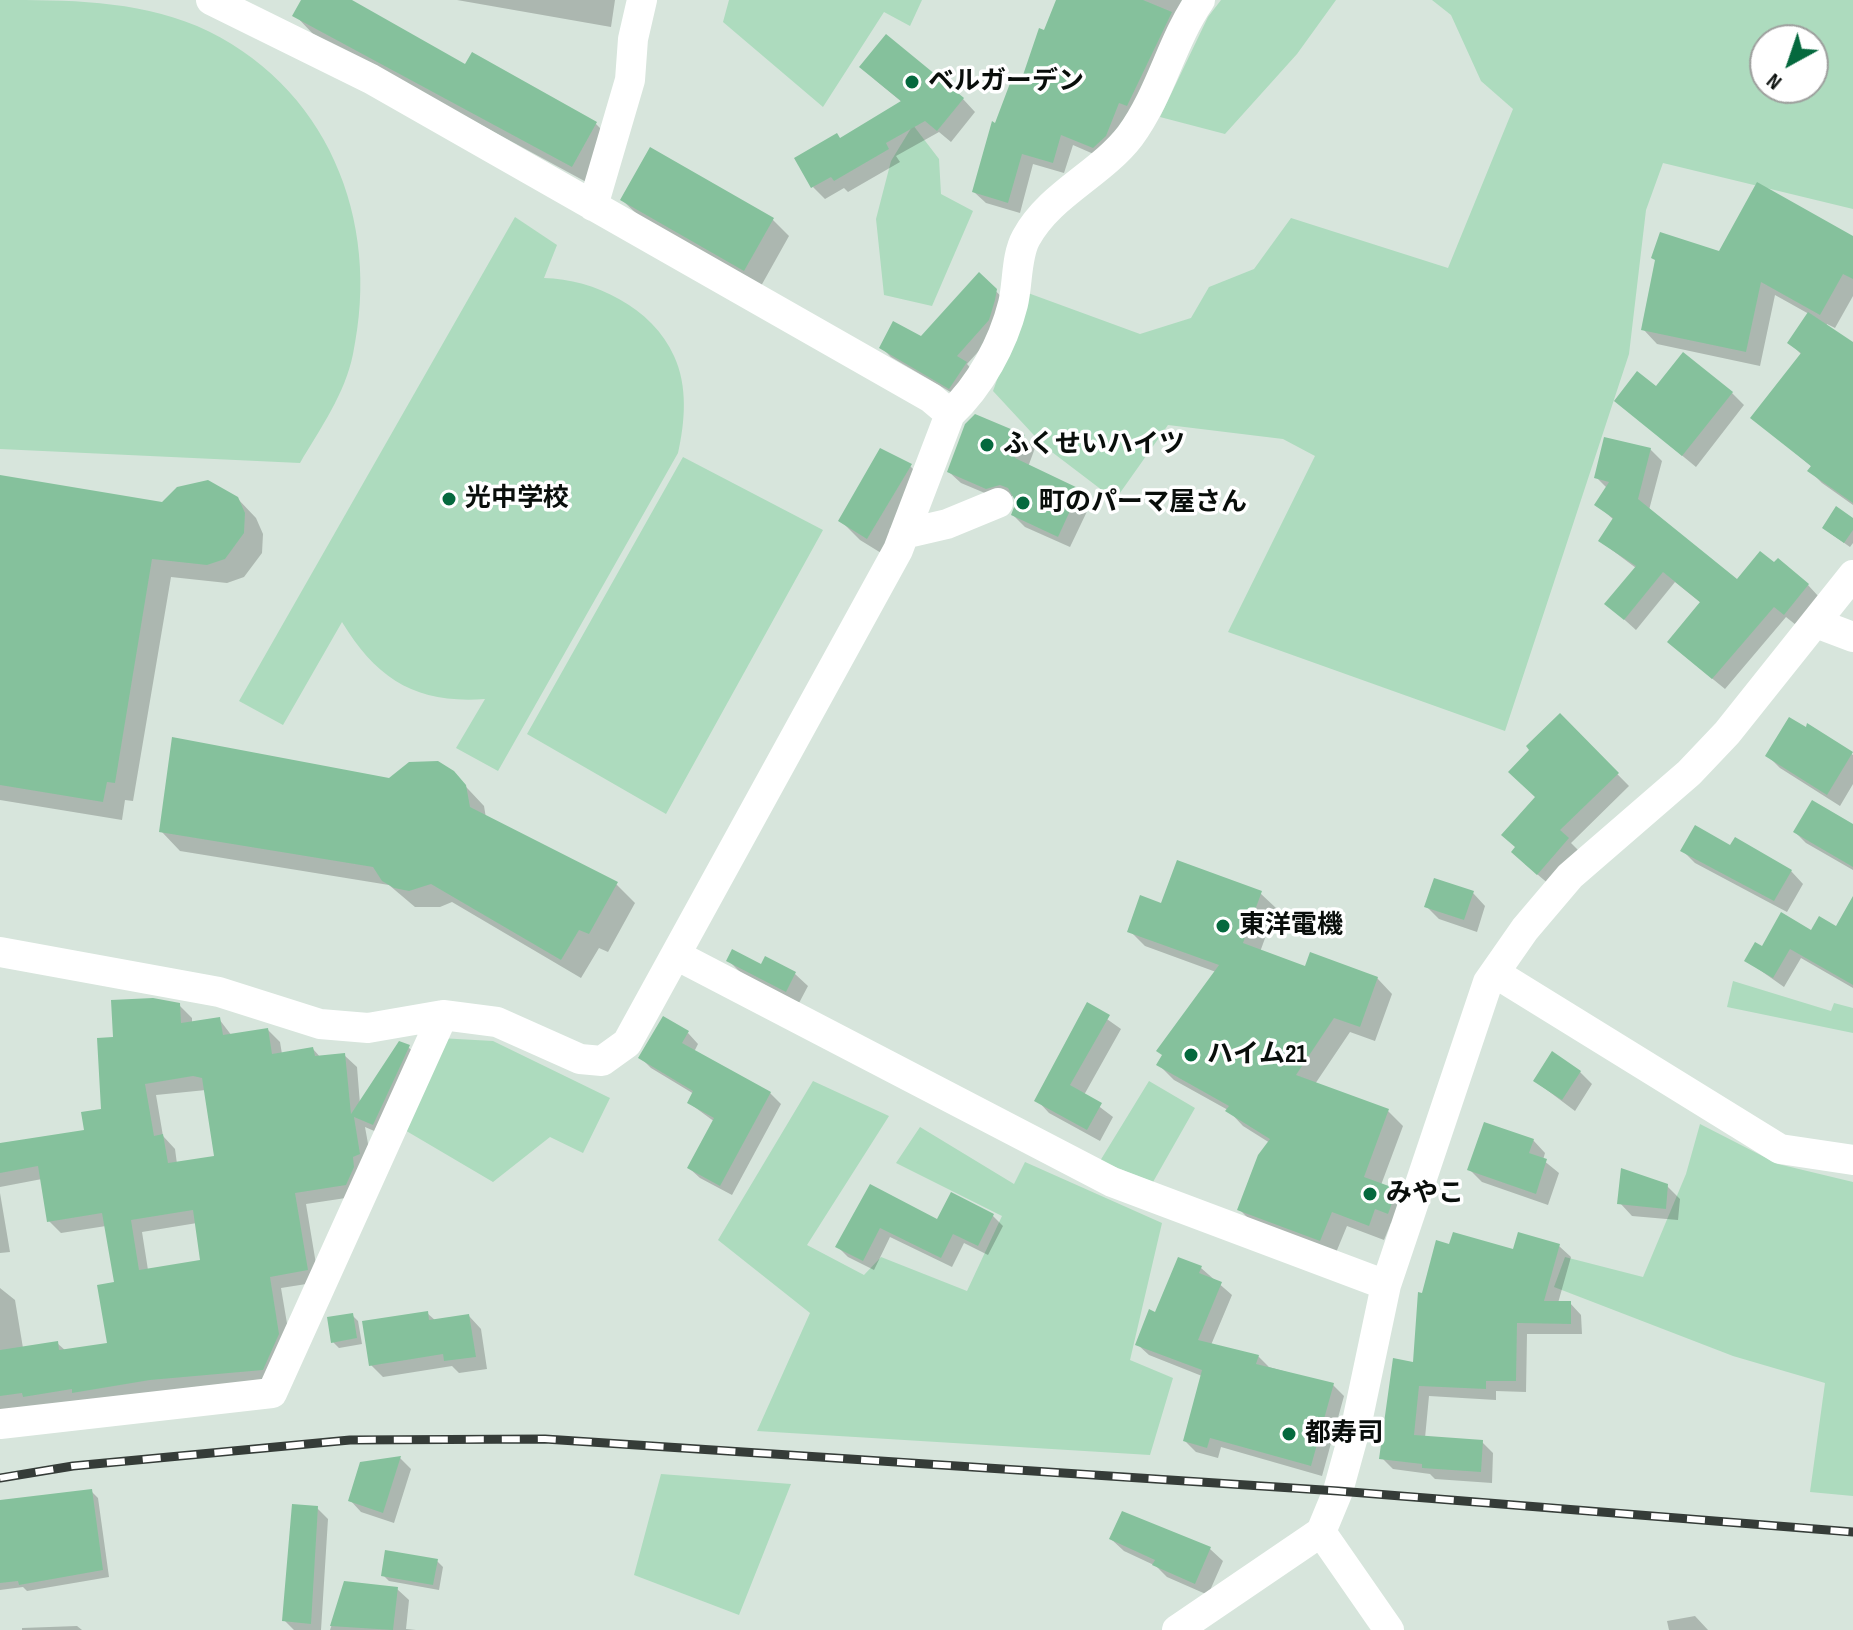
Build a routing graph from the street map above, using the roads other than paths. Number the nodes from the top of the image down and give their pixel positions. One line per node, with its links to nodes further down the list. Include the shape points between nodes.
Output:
1 (211, 0): 4 (street, via 371,79)
2 (642, 0): 4 (street, via 630,80)
3 (1189, 3): 5 (street, via 1150,105 1129,137 1043,212 1024,241 1013,305 994,353 968,397)
4 (593, 206): 5 (street, via 931,398)
5 (950, 414): 7 (street)
6 (998, 503): 7 (street)
7 (904, 534): 12 (street)
8 (1853, 575): 9 (street)
9 (1816, 623): 10 (street); 13 (street, via 1689,773 1570,876)
10 (1853, 637)
11 (0, 952): 14 (street, via 219,992 320,1024 368,1028)
12 (676, 955): 14 (street, via 627,1043 602,1061 580,1059 497,1022); 16 (street, via 1112,1182)
13 (1495, 973): 15 (street, via 1780,1149); 16 (street)
14 (443, 1015): 17 (street, via 272,1393)
15 (1853, 1160)
16 (1386, 1285): 18 (street, via 1349,1450)
17 (0, 1424)
18 (1321, 1532): 19 (street); 20 (street)
19 (1177, 1630)
20 (1389, 1630)

